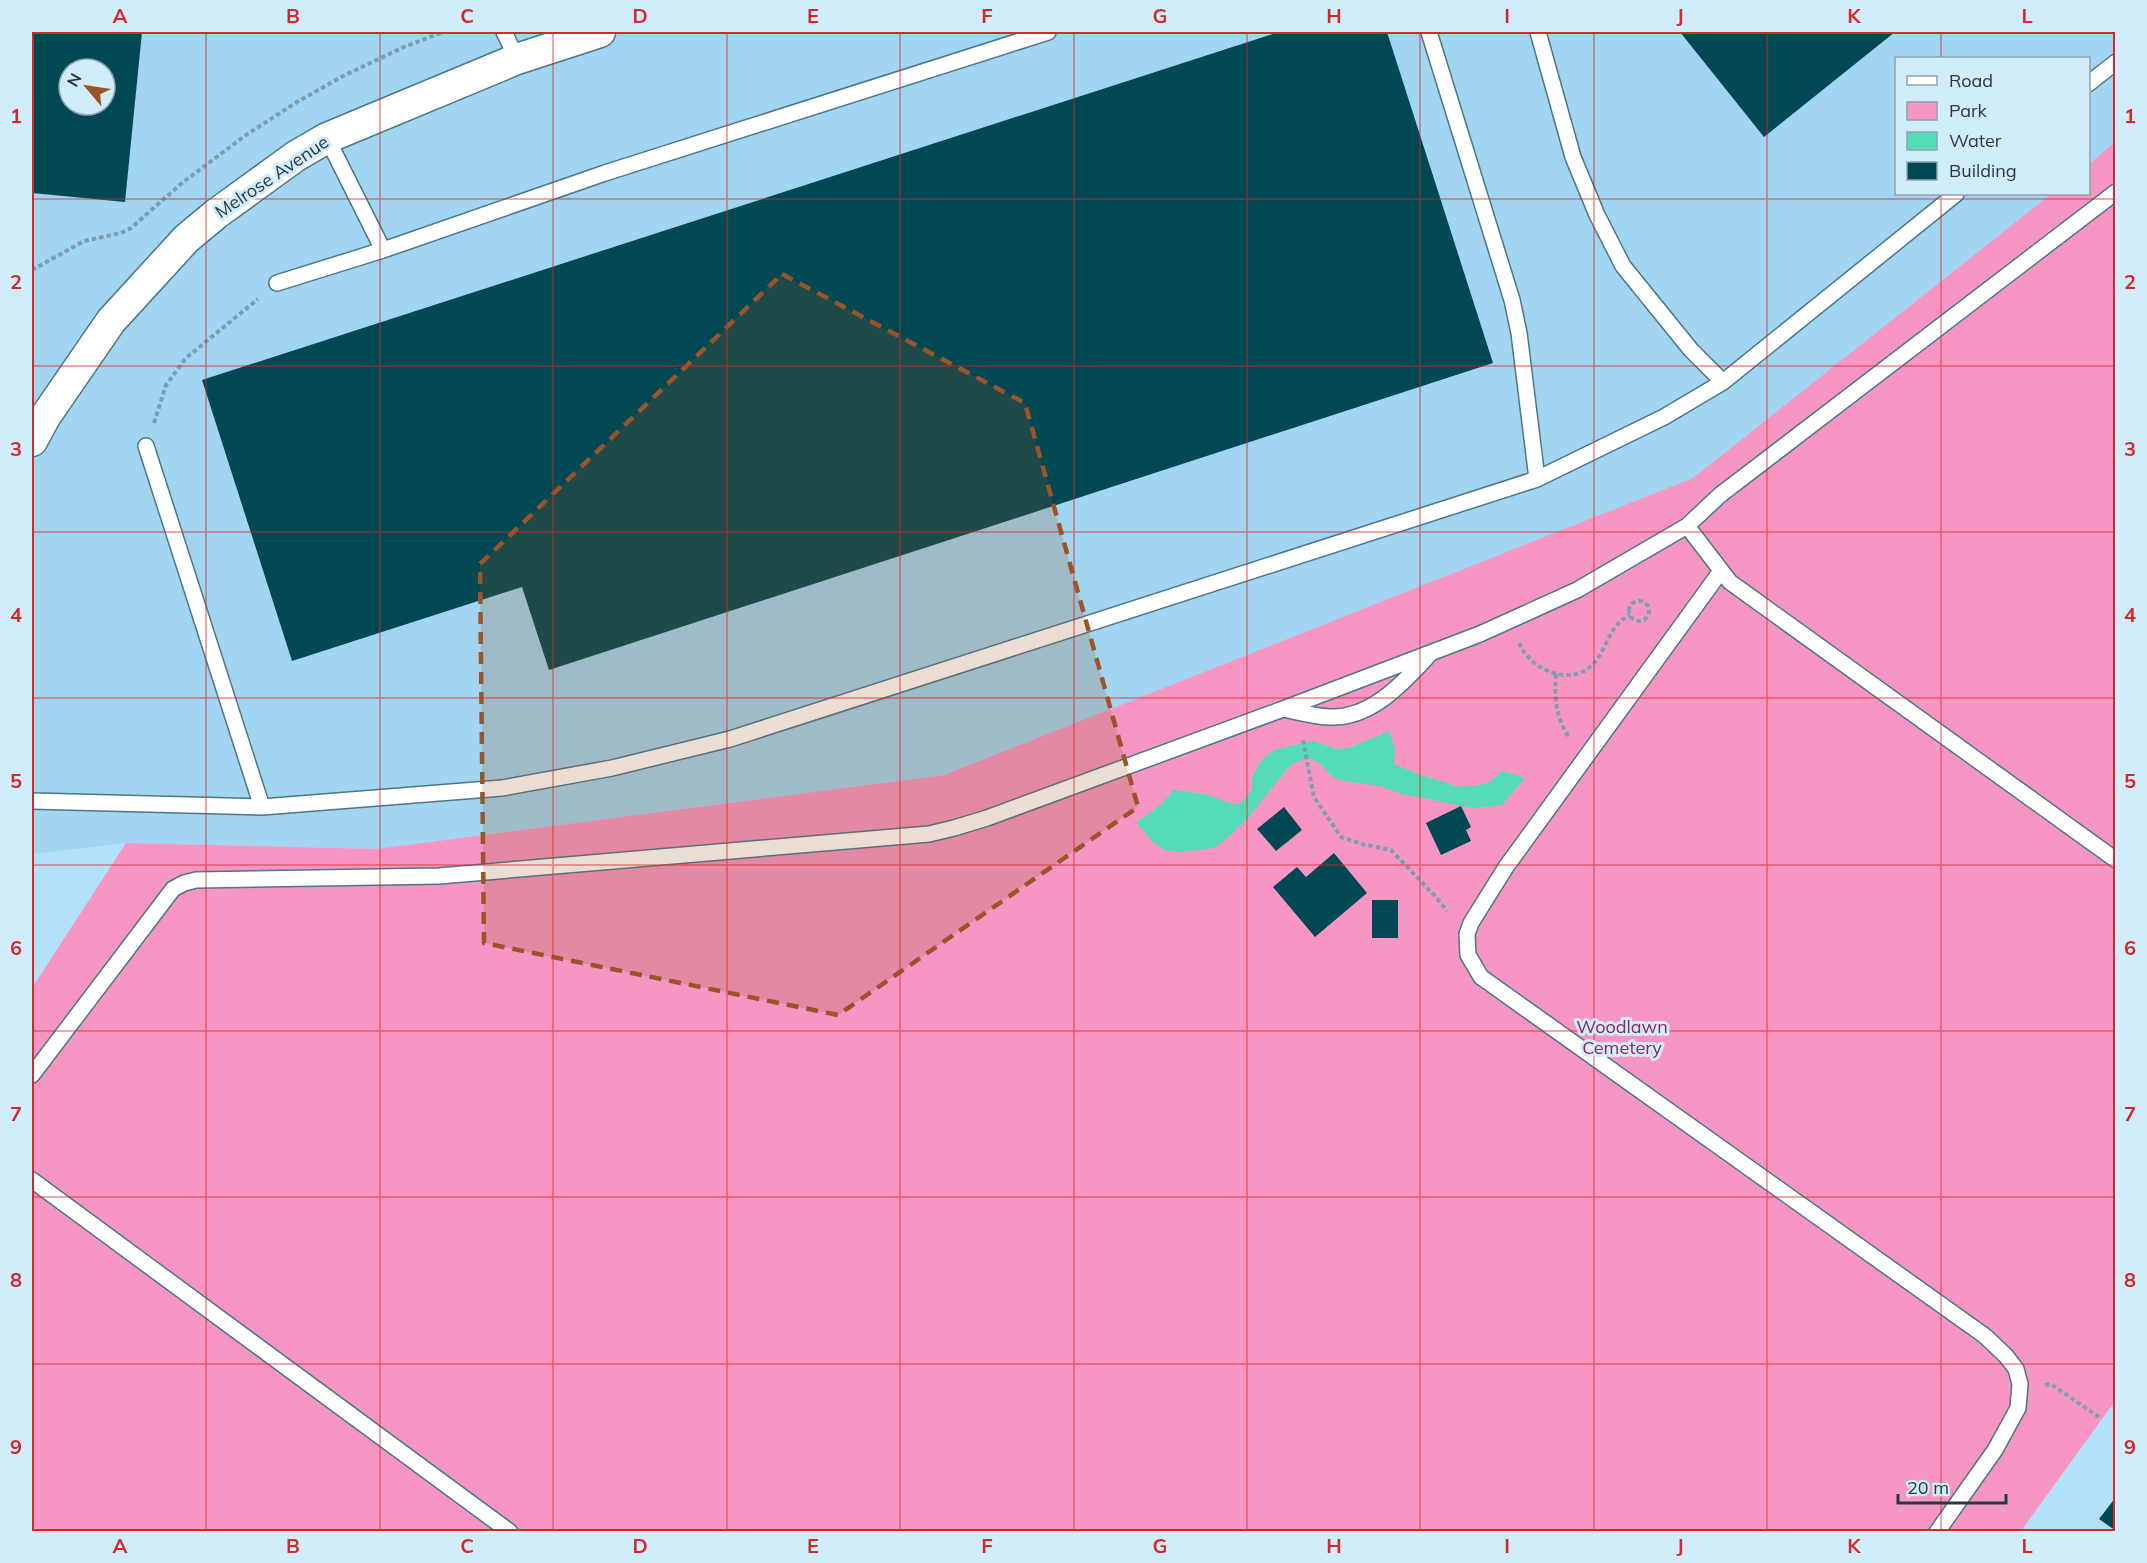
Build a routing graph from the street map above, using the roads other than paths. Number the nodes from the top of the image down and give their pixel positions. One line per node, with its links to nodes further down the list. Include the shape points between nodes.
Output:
1 (504, 32): 6 (lane)
2 (600, 32): 6 (street, Melrose Avenue)
3 (1048, 32): 12 (lane, via 605,173)
4 (1429, 32): 17 (lane, via 1512,300)
5 (1538, 32): 14 (lane, via 1573,157 1623,266 1690,350)
6 (518, 59): 9 (street, Melrose Avenue)
7 (2115, 62): 8 (lane)
8 (2090, 82)
9 (327, 138): 12 (lane); 15 (street, Melrose Avenue, via 296,156 186,239 111,321)
10 (2115, 192): 18 (lane, via 1720,495)
11 (1955, 195): 14 (lane)
12 (383, 250): 13 (lane)
13 (278, 283)
14 (1723, 382): 17 (lane, via 1664,417)
15 (32, 441)
16 (146, 446): 23 (lane)
17 (1537, 479): 23 (lane, via 730,739 612,768 502,788)
18 (1687, 526): 19 (lane); 20 (lane, via 1577,590)
19 (1721, 571): 24 (lane, via 1730,582); 28 (lane, via 1506,867 1471,923 1468,955 1481,977 1985,1336 2006,1356 2016,1369 2020,1388 2014,1417)
20 (1432, 652): 21 (lane); 21 (lane, via 1408,678 1371,707 1332,717)
21 (1283, 709): 25 (lane, via 987,818 929,834 439,876 191,881 173,889)
22 (32, 801): 23 (lane)
23 (262, 807)
24 (2115, 860)
25 (32, 1075)
26 (32, 1180): 27 (lane)
27 (510, 1532)
28 (1937, 1532)

